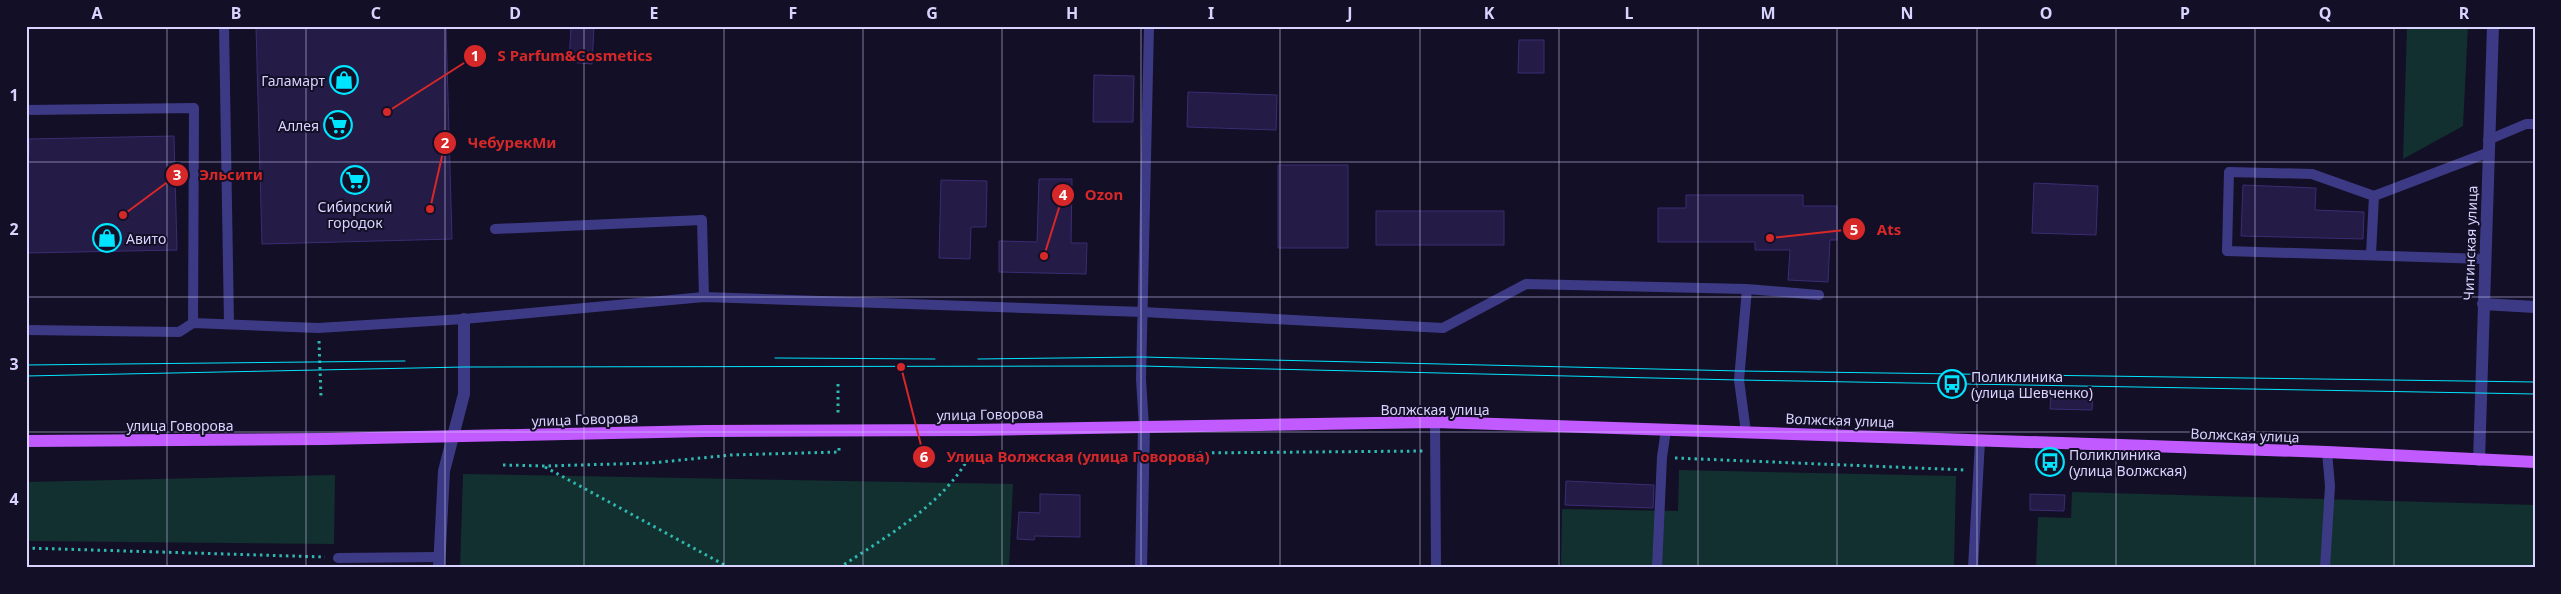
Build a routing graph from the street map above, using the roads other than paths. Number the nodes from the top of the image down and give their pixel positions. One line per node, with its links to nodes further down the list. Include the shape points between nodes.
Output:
1 (224, 26): 19 (lane)
2 (1149, 26): 16 (lane)
3 (2492, 26): 6 (street, Читинская улица)
4 (26, 110): 18 (lane, via 194,108)
5 (2535, 124): 6 (lane, via 2526,124)
6 (2487, 147): 7 (lane); 10 (street, Читинская улица)
7 (2374, 196): 9 (lane); 9 (lane, via 2312,174 2229,172 2227,251)
8 (495, 229): 13 (lane, via 702,220)
9 (2371, 254): 10 (lane)
10 (2485, 259): 14 (street, Читинская улица)
11 (1746, 289): 12 (lane); 16 (lane, via 1526,284 1443,328); 24 (lane, via 1740,380)
12 (1819, 295)
13 (704, 297): 16 (lane); 17 (lane)
14 (2483, 304): 15 (street); 29 (street, Читинская улица)
15 (2535, 307)
16 (1143, 312): 22 (lane, via 1141,379)
17 (464, 319): 19 (lane, via 318,328); 25 (street, via 464,394)
18 (193, 323): 19 (lane); 20 (lane, via 179,332)
19 (229, 324)
20 (26, 330)
21 (1434, 422): 22 (main road, Волжская улица); 23 (main road, Волжская улица); 34 (lane)
22 (1144, 428): 25 (main road, улица Говорова, via 706,431); 33 (street)
23 (1666, 430): 24 (main road, Волжская улица); 35 (lane)
24 (1746, 432): 27 (main road, Волжская улица)
25 (453, 437): 26 (main road, улица Говорова); 32 (street, via 444,471)
26 (26, 441)
27 (1980, 441): 28 (main road, Волжская улица); 36 (lane)
28 (2327, 452): 29 (main road, Волжская улица); 37 (lane, via 2330,486)
29 (2479, 460): 30 (main road, Волжская улица)
30 (2535, 462)
31 (338, 558): 32 (lane)
32 (439, 562)
33 (1141, 568)
34 (1436, 568)
35 (1657, 568)
36 (1973, 568)
37 (2325, 568)

